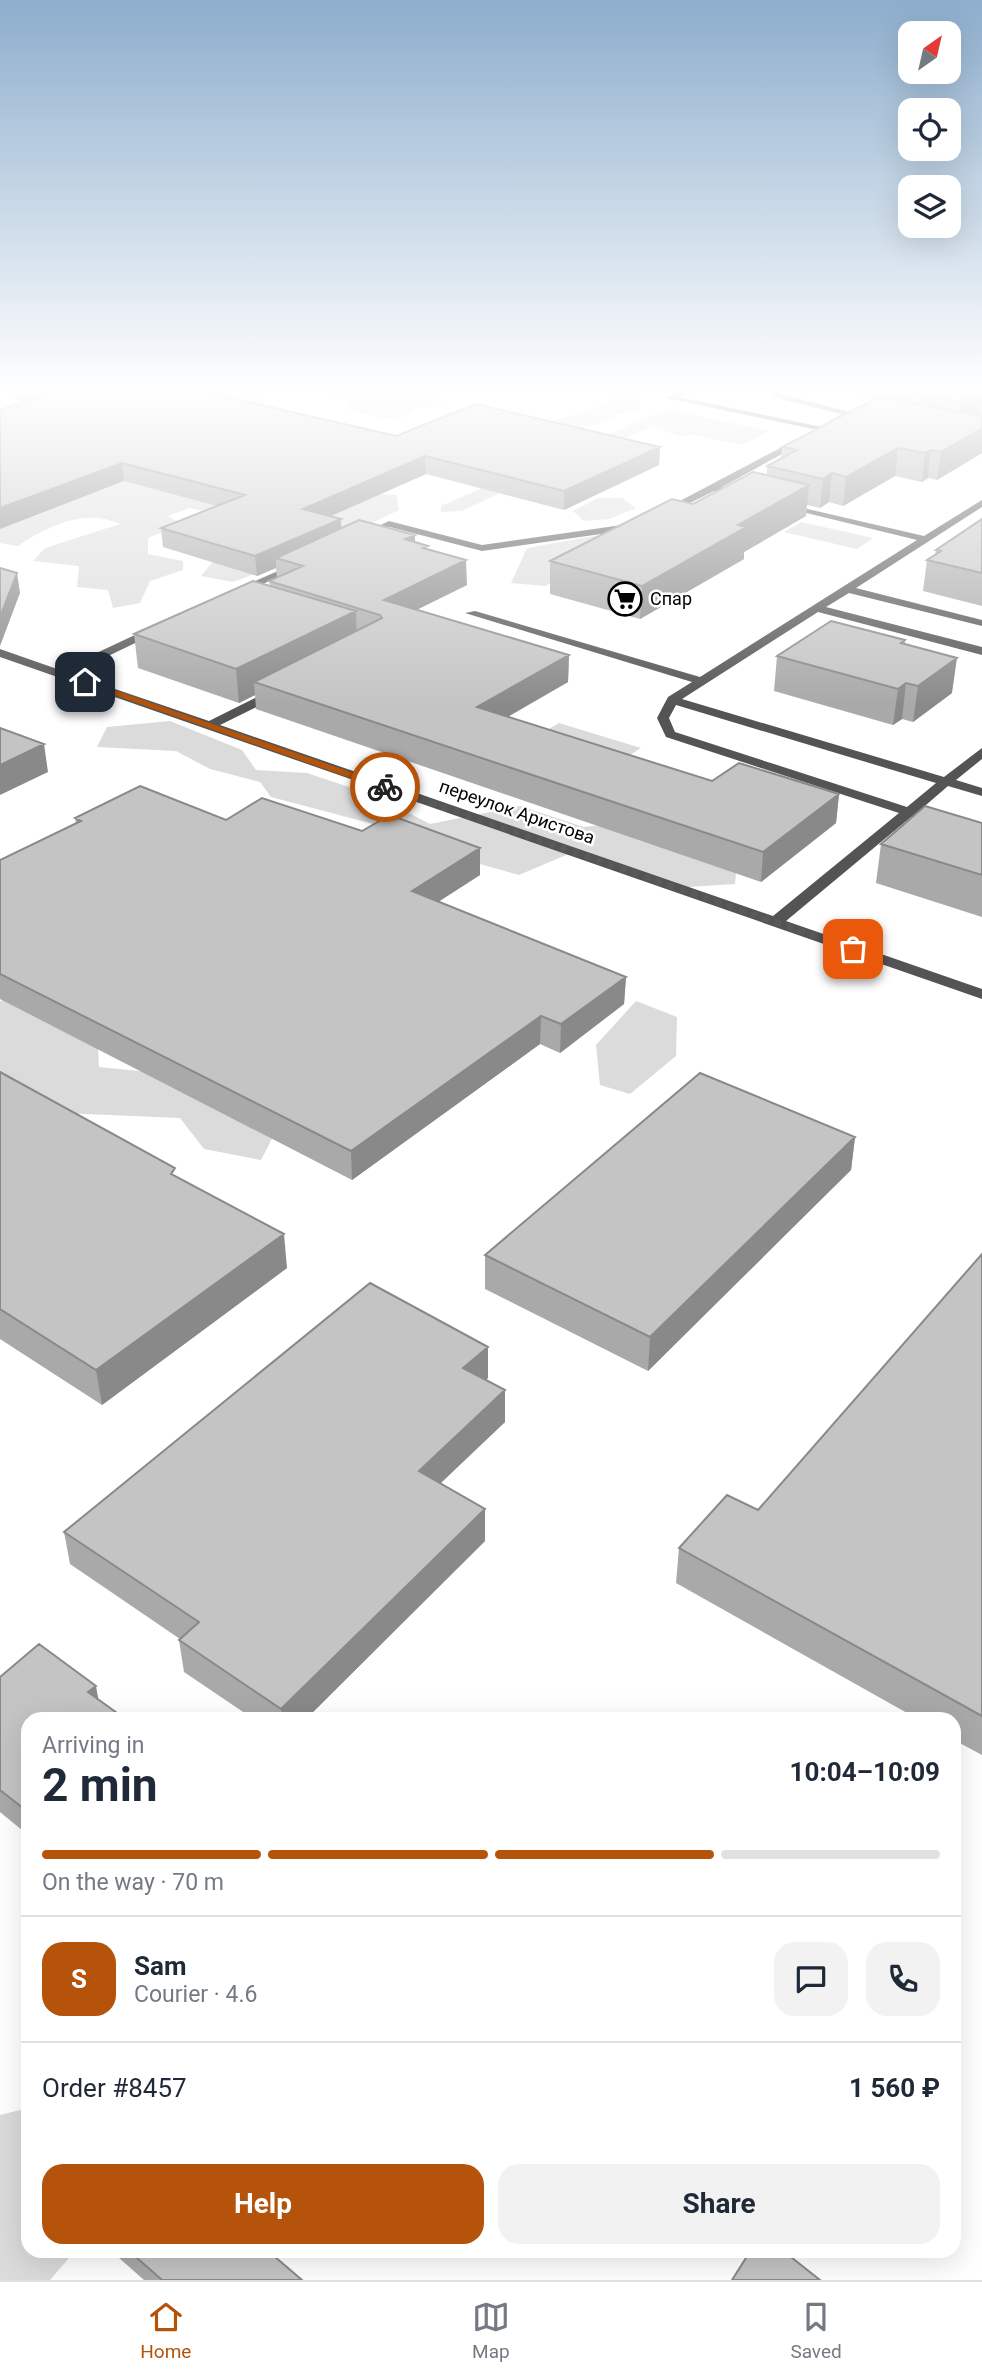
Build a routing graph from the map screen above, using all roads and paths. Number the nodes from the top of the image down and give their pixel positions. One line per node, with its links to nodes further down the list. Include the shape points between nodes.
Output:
1 (700, 494): 5 (street, via 637,525 482,548 389,524)
2 (982, 503): 4 (street)
3 (779, 504): 4 (street)
4 (925, 539): 7 (street)
5 (351, 541)
6 (313, 558): 8 (street, via 225,597)
7 (847, 589): 9 (street); 11 (street)
8 (249, 605)
9 (816, 608): 13 (street); 16 (street)
10 (471, 613): 16 (street)
11 (982, 623)
12 (162, 627): 15 (street)
13 (982, 651)
14 (0, 653): 15 (street, переулок Аристова)
15 (61, 674): 19 (street, переулок Аристова)
16 (701, 681): 18 (street)
17 (292, 684): 19 (street)
18 (672, 699): 21 (street); 23 (street, via 663,718 670,734)
19 (209, 726): 25 (street, переулок Аристова)
20 (982, 752): 21 (street)
21 (946, 782): 22 (street); 23 (street)
22 (982, 792)
23 (909, 812): 24 (street); 25 (street)
24 (982, 836)
25 (775, 922): 26 (street, переулок Аристова)
26 (982, 994)

